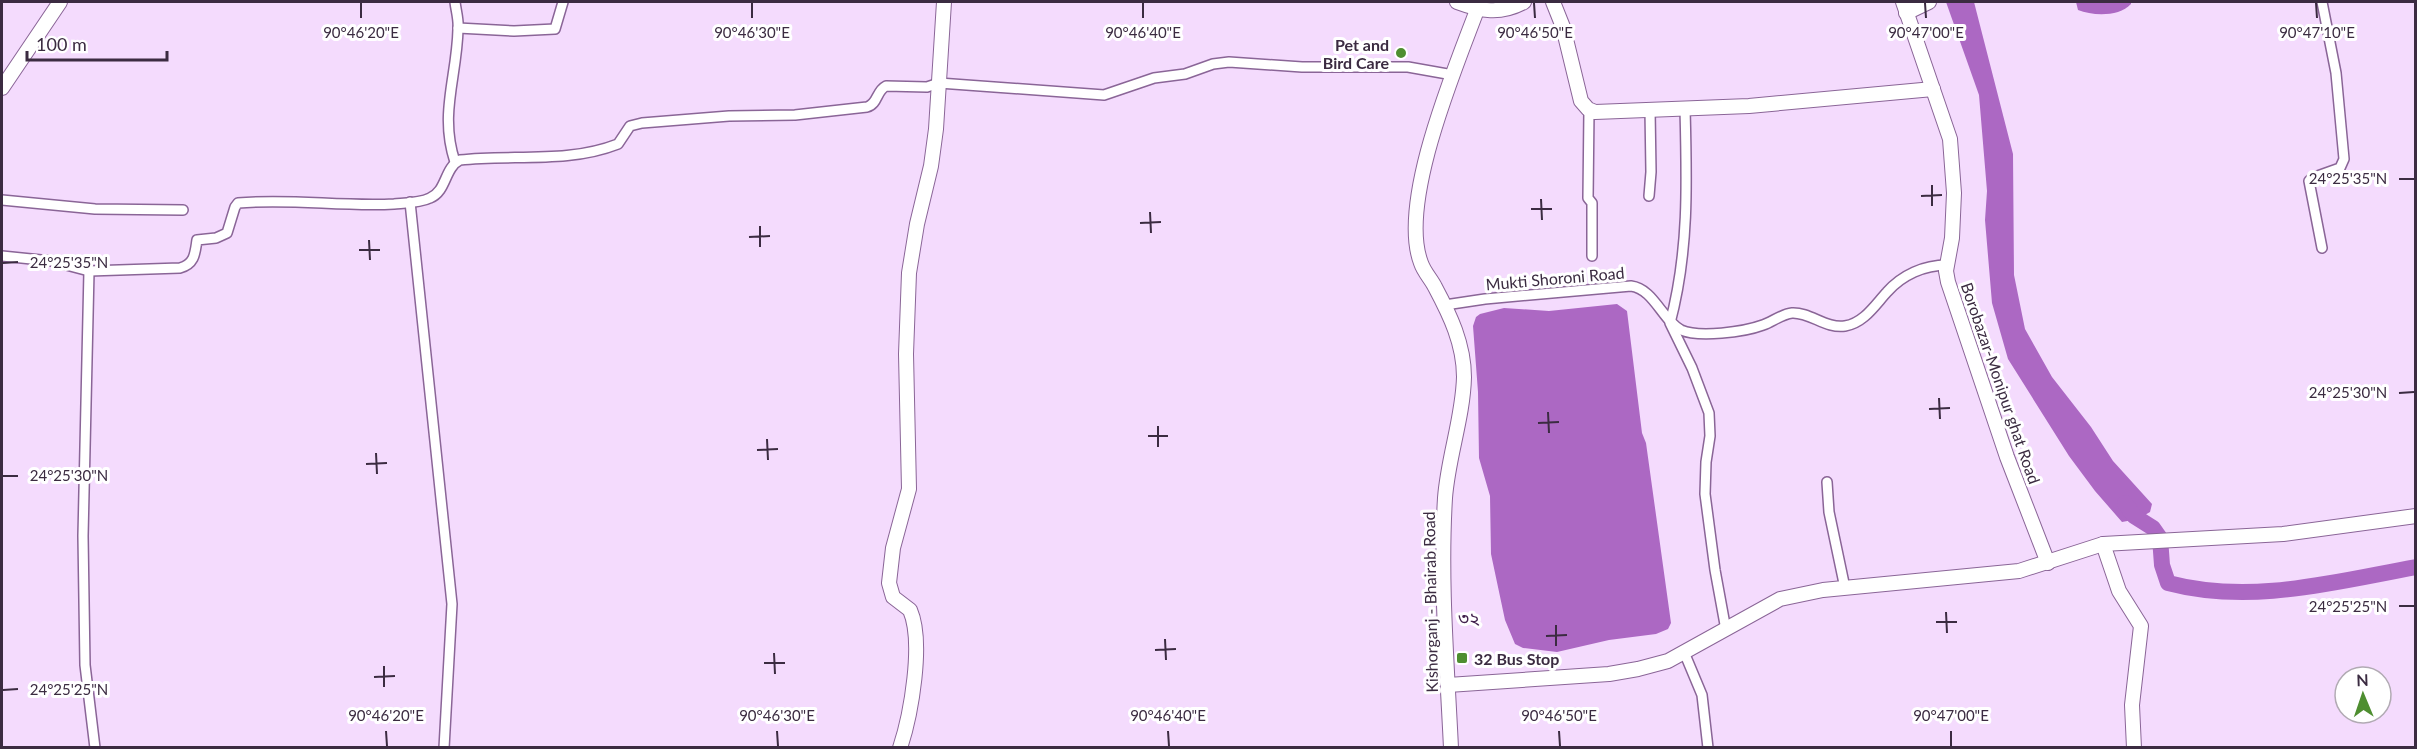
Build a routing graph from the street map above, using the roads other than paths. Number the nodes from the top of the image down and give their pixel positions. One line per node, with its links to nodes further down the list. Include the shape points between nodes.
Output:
1 (60, 2): 15 (street)
2 (455, 2): 12 (street)
3 (563, 2): 12 (street, via 555,29 514,32)
4 (944, 2): 14 (street)
5 (1457, 2): 11 (street)
6 (1524, 2): 11 (street, via 1502,11)
7 (1553, 2): 18 (street, via 1563,27 1577,91)
8 (1929, 2): 10 (street)
9 (2322, 2): 25 (street, via 2336,73 2344,159 2340,168 2309,181)
10 (1904, 7): 16 (street, Borobazar-Monipur ghat Road)
11 (1477, 10): 13 (street, Kishorganj - Bhairab Road)
12 (458, 28): 20 (street, via 447,120 448,142)
13 (1453, 75): 14 (street, via 1408,67 1229,62 1154,78 1104,95); 30 (street, Kishorganj - Bhairab Road, via 1420,183 1416,231 1421,264)
14 (939, 83): 20 (street, via 927,87 884,87 867,107 642,123 630,126 618,144 591,152); 42 (street, via 931,166 909,273 906,354 910,477 889,583 893,597 910,610 914,629 912,707)
15 (2, 88)
16 (1934, 89): 17 (street); 28 (street, Borobazar-Monipur ghat Road, via 1950,139 1954,192)
17 (1685, 109): 19 (street); 31 (street, via 1685,248)
18 (1589, 110): 19 (street); 27 (street)
19 (1650, 110): 21 (street)
20 (455, 162): 23 (street, via 434,197)
21 (1649, 196)
22 (2, 200): 24 (street, via 95,209)
23 (410, 202): 29 (street, via 354,206 238,203 227,233 197,240 196,254 186,266); 41 (street, via 452,604)
24 (183, 210)
25 (2322, 248)
26 (2, 256): 29 (street, via 51,261)
27 (1592, 256)
28 (1947, 266): 31 (street, via 1919,269 1895,284 1859,320 1844,326 1793,313 1762,326 1730,332 1689,333); 35 (street, Borobazar-Monipur ghat Road, via 1948,282 1970,350)
29 (89, 271): 40 (street, via 83,548 85,665)
30 (1445, 305): 31 (street, Mukti Shoroni Road, via 1631,286 1642,290); 39 (street, Kishorganj - Bhairab Road, via 1462,353 1464,376 1445,497 1443,580)
31 (1670, 323): 37 (street, Mukti Shoroni Road, via 1709,413 1705,495)
32 (1827, 482): 36 (street, via 1829,512)
33 (2415, 516): 34 (street, via 2307,532)
34 (2109, 543): 35 (street); 45 (street, via 2119,591 2141,626 2132,705)
35 (2048, 563): 36 (street, via 2019,572)
36 (1845, 588): 37 (street, via 1780,599)
37 (1726, 630): 38 (street)
38 (1684, 652): 39 (street, via 1668,661 1609,674); 44 (street, via 1702,695)
39 (1448, 685): 43 (street, Kishorganj - Bhairab Road)
40 (95, 747)
41 (444, 747)
42 (900, 747)
43 (1451, 747)
44 (1708, 747)
45 (2134, 747)

